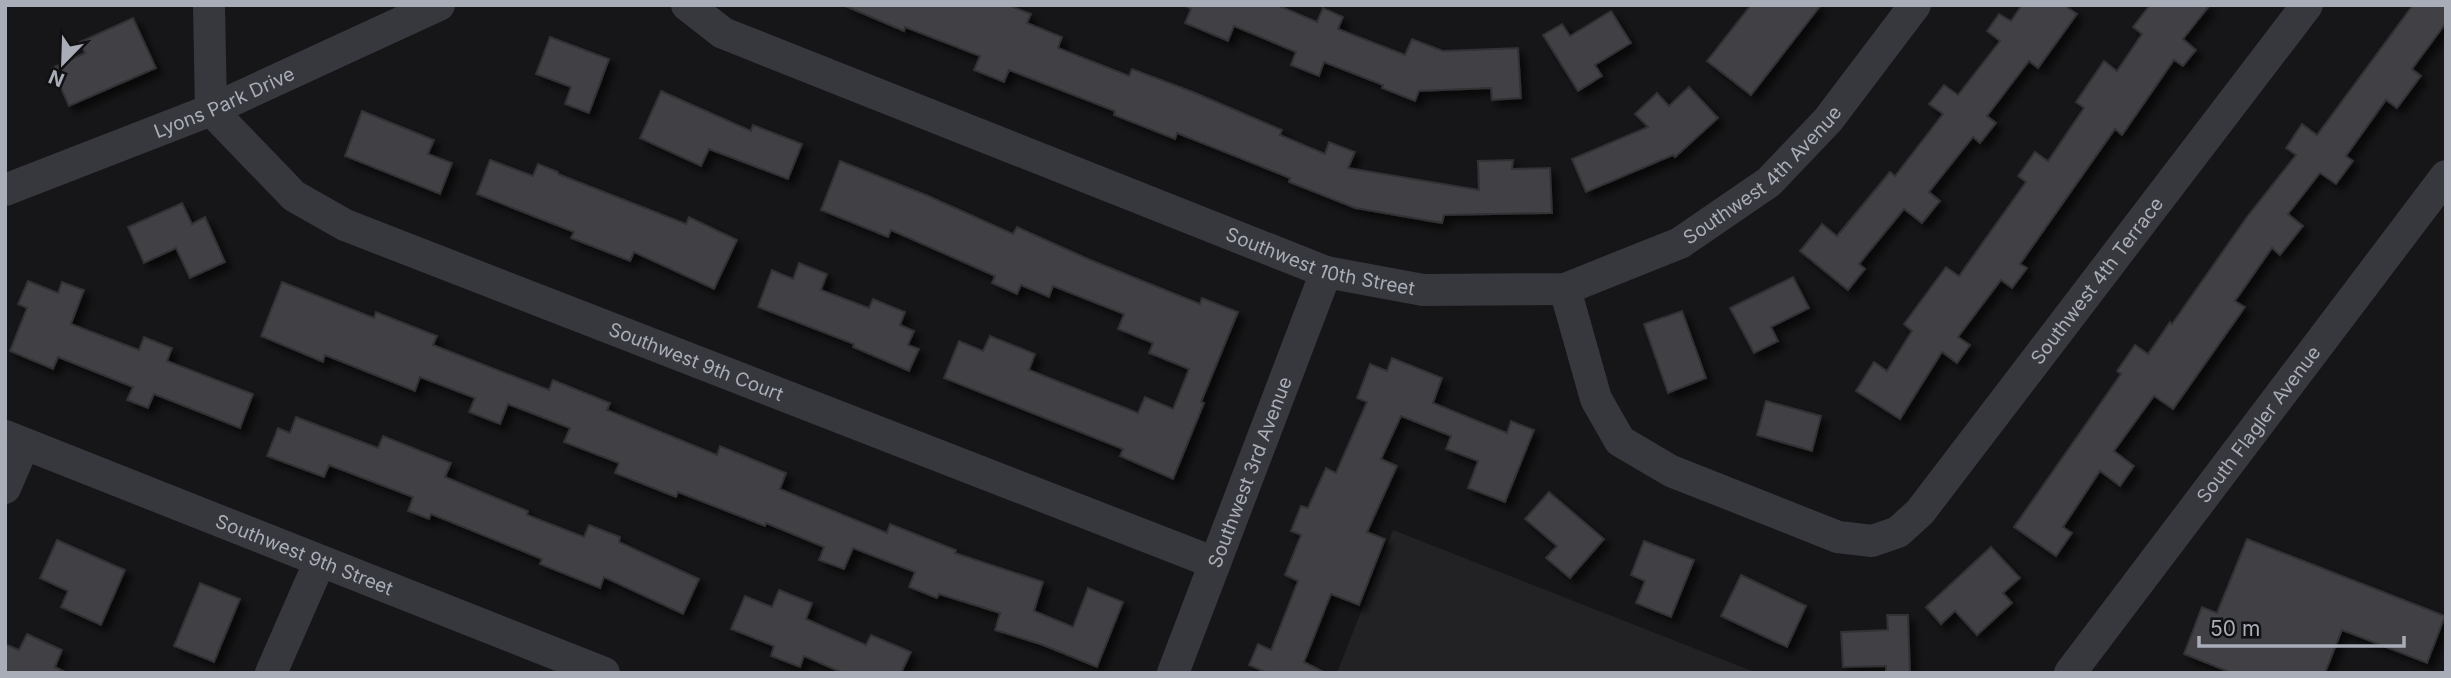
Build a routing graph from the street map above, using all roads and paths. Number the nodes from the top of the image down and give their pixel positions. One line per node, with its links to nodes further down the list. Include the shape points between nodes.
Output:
1 (209, 5): 6 (street)
2 (439, 5): 6 (street, Lyons Park Drive)
3 (687, 5): 9 (street, Southwest 10th Street, via 723,33)
4 (1915, 5): 10 (street, Southwest 4th Avenue, via 1828,120 1769,182 1680,243)
5 (2307, 5): 10 (street, Southwest 4th Terrace, via 1920,512 1898,532 1872,541 1838,537 1671,471 1620,440 1596,399)
6 (211, 110): 8 (street, Lyons Park Drive); 14 (street, Southwest 9th Court, via 294,196 345,225)
7 (2446, 176): 18 (street, South Flagler Avenue)
8 (5, 190)
9 (1326, 272): 10 (street, Southwest 10th Street, via 1423,290); 14 (street, Southwest 3rd Avenue)
10 (1565, 289)
11 (15, 440): 12 (street); 13 (street, Southwest 9th Street)
12 (5, 488)
13 (320, 561): 15 (street); 16 (street, Southwest 9th Street)
14 (1214, 563): 17 (street, Southwest 3rd Avenue)
15 (271, 673)
16 (604, 673)
17 (1173, 673)
18 (2070, 673)

